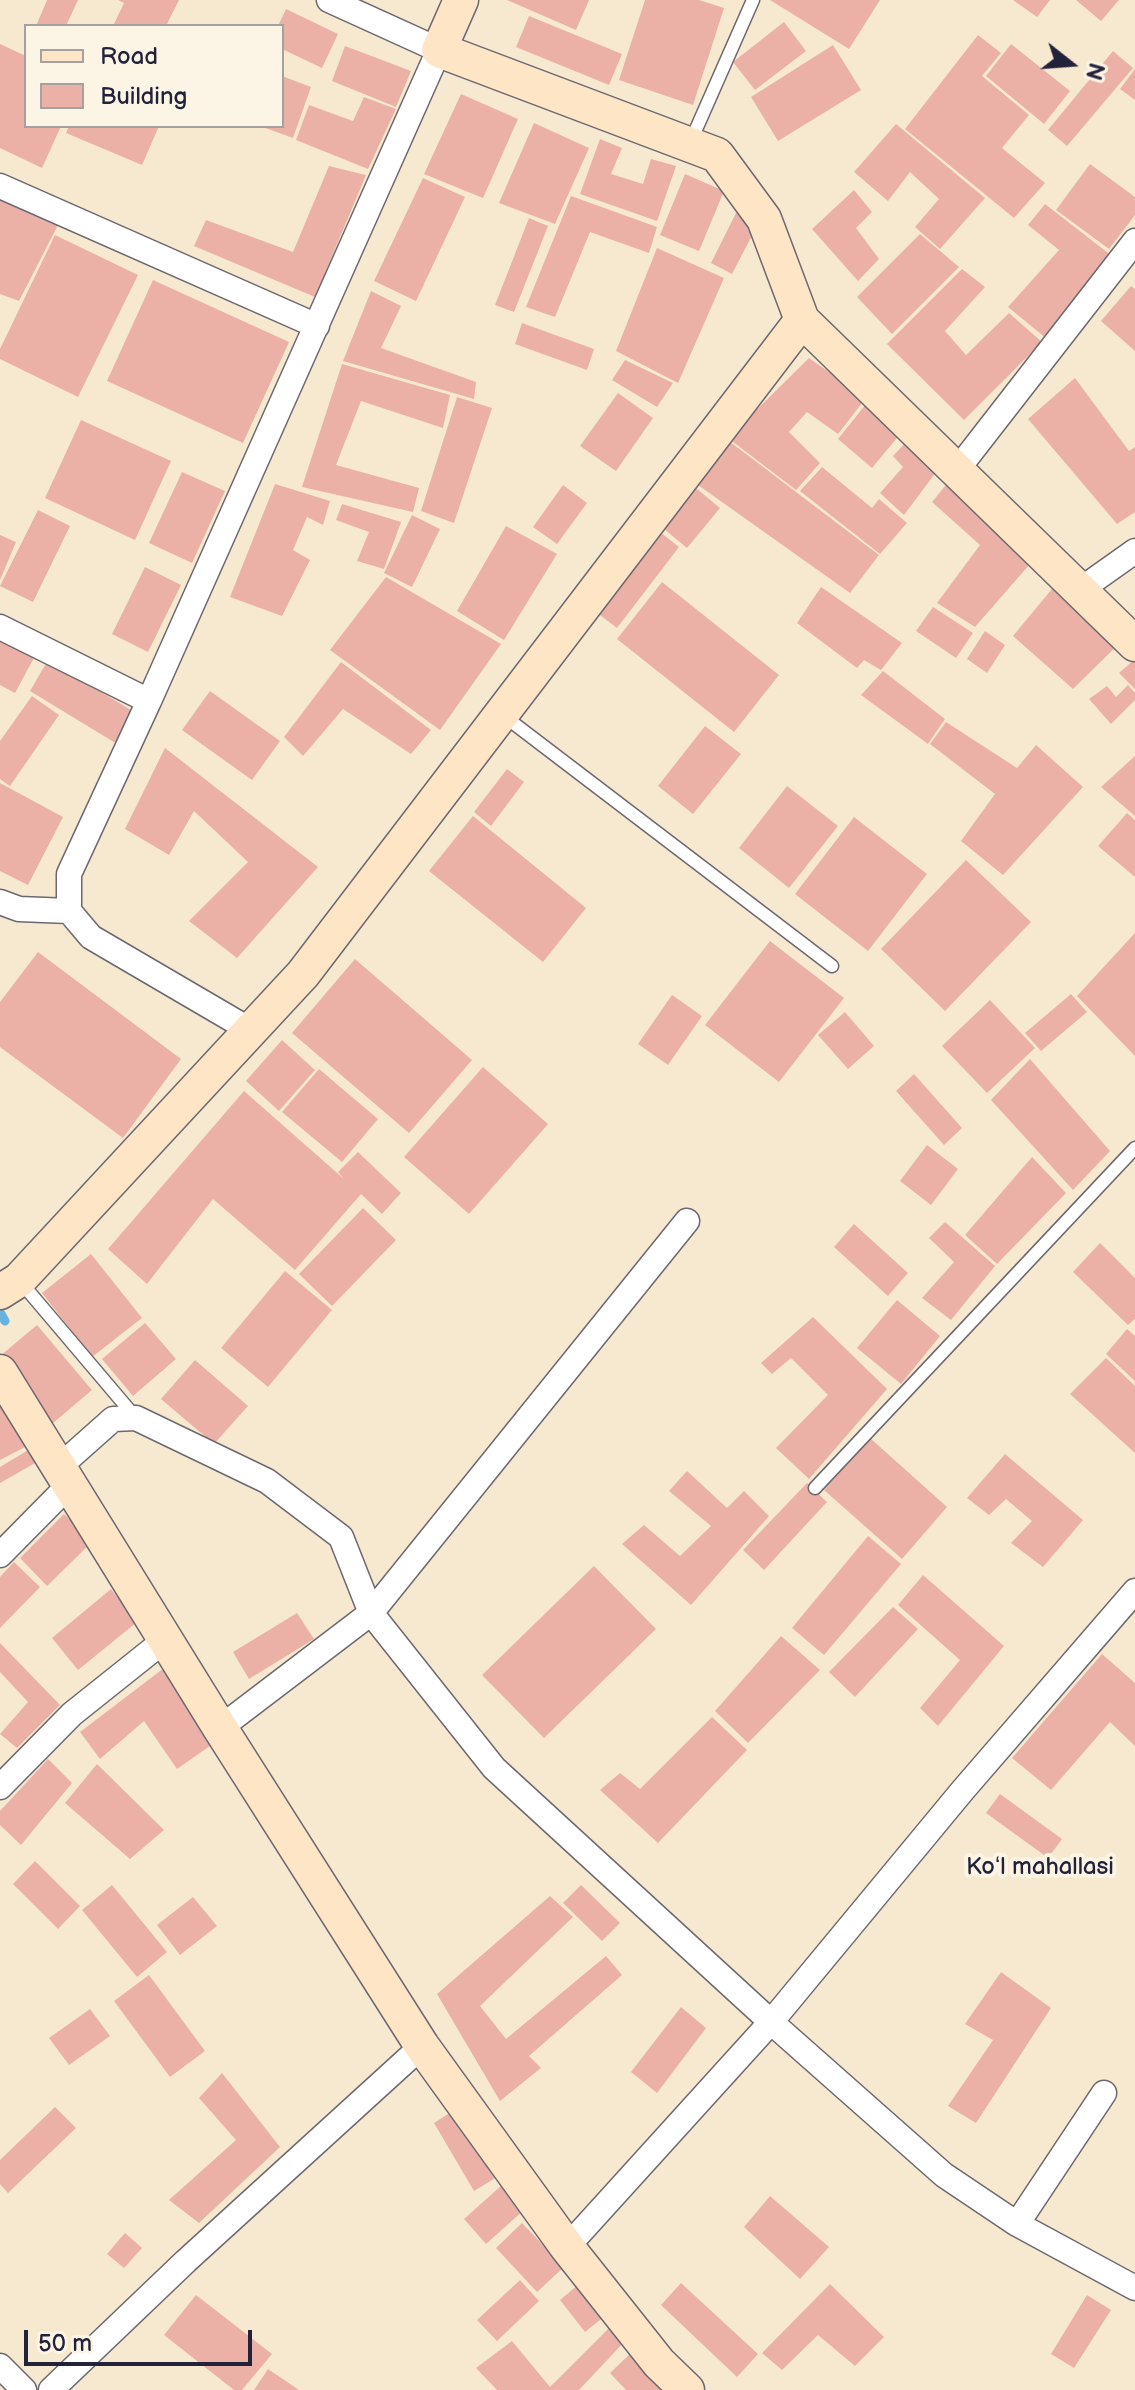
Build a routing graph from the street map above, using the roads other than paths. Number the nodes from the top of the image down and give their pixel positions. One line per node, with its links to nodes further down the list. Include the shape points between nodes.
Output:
1 (329, 0): 4 (street)
2 (461, 0): 4 (street)
3 (753, 0): 5 (lane)
4 (439, 50): 5 (street); 9 (street)
5 (689, 145): 8 (street, via 717,155 764,219)
6 (0, 186): 9 (street)
7 (1135, 241): 10 (street)
8 (802, 320): 10 (street); 16 (street)
9 (317, 326): 15 (street)
10 (957, 470): 12 (street)
11 (1135, 551): 12 (street)
12 (1080, 590): 14 (street)
13 (0, 627): 15 (street)
14 (1135, 644)
15 (149, 701): 18 (street, via 69,874)
16 (502, 714): 19 (lane); 20 (street, via 303,974)
17 (0, 902): 18 (street, via 19,909)
18 (69, 911): 20 (street, via 91,937)
19 (832, 966)
20 (250, 1030): 23 (street)
21 (1135, 1148): 27 (lane)
22 (687, 1221): 30 (street)
23 (9, 1286): 25 (lane)
24 (0, 1372): 26 (street)
25 (136, 1418): 26 (street, via 113,1419); 30 (street, via 267,1481 341,1537)
26 (65, 1475): 28 (street); 31 (street)
27 (815, 1488)
28 (0, 1555)
29 (1135, 1591): 34 (street)
30 (371, 1613): 32 (street); 34 (street, via 494,1768)
31 (166, 1639): 32 (street); 33 (street, via 72,1714)
32 (220, 1728): 35 (street)
33 (0, 1787)
34 (771, 2022): 37 (street, via 944,2175); 38 (street)
35 (422, 2046): 38 (street); 42 (street)
36 (1104, 2093): 37 (street)
37 (1017, 2224): 39 (street)
38 (567, 2247): 43 (street, via 659,2363)
39 (1135, 2288)
40 (0, 2366): 41 (street)
41 (24, 2390)
42 (51, 2390)
43 (687, 2390)

